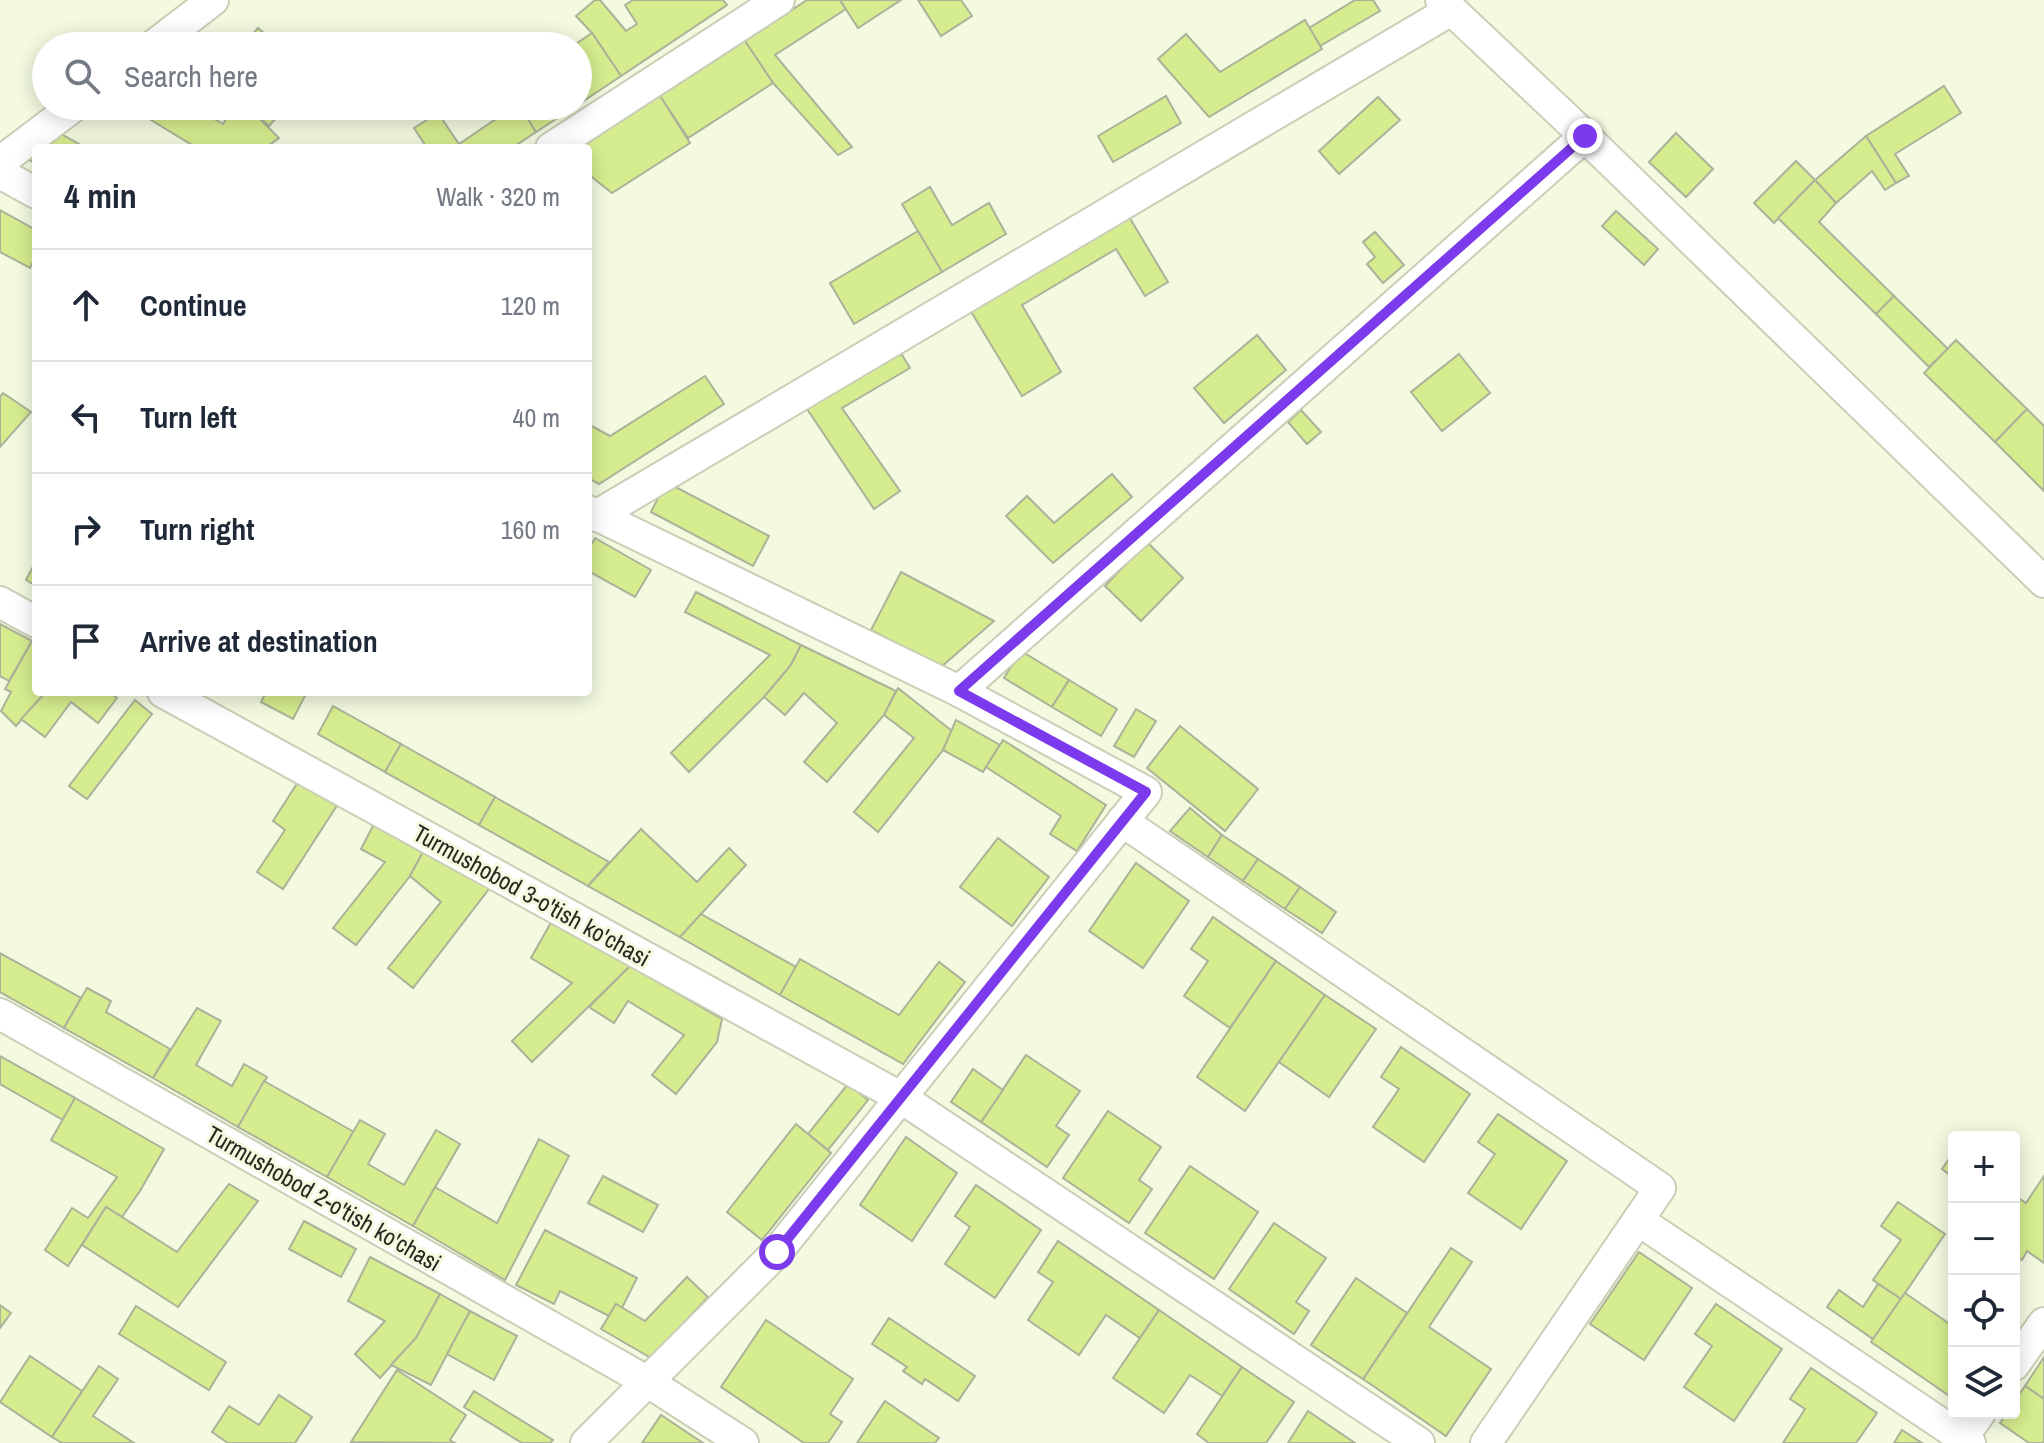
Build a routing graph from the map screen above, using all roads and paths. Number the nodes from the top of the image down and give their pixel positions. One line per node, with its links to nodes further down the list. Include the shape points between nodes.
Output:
1 (213, 0): 4 (street)
2 (779, 0): 7 (street)
3 (1446, 5): 6 (street); 11 (street)
4 (171, 32)
5 (56, 120): 8 (street)
6 (1585, 136): 12 (street); 15 (street)
7 (557, 144)
8 (0, 162)
9 (0, 173): 10 (street)
10 (32, 191)
11 (592, 514): 15 (street)
12 (2044, 582)
13 (0, 602): 14 (street)
14 (32, 620)
15 (959, 691): 17 (street, via 1146,792)
16 (170, 696): 19 (street, Turmushobod 3-o'tish ko'chasi)
17 (1122, 821): 19 (street); 20 (street, via 1660,1188)
18 (0, 1014): 23 (street, Turmushobod 2-o'tish ko'chasi)
19 (900, 1097): 23 (street, via 777,1252); 28 (street, Turmushobod 3-o'tish ko'chasi)
20 (1638, 1220): 25 (street); 29 (street)
21 (2044, 1323): 22 (street)
22 (2020, 1357)
23 (648, 1382): 26 (street); 27 (street, Turmushobod 2-o'tish ko'chasi)
24 (1977, 1419): 25 (street)
25 (1966, 1440)
26 (586, 1443)
27 (743, 1443)
28 (1419, 1443)
29 (1486, 1443)

